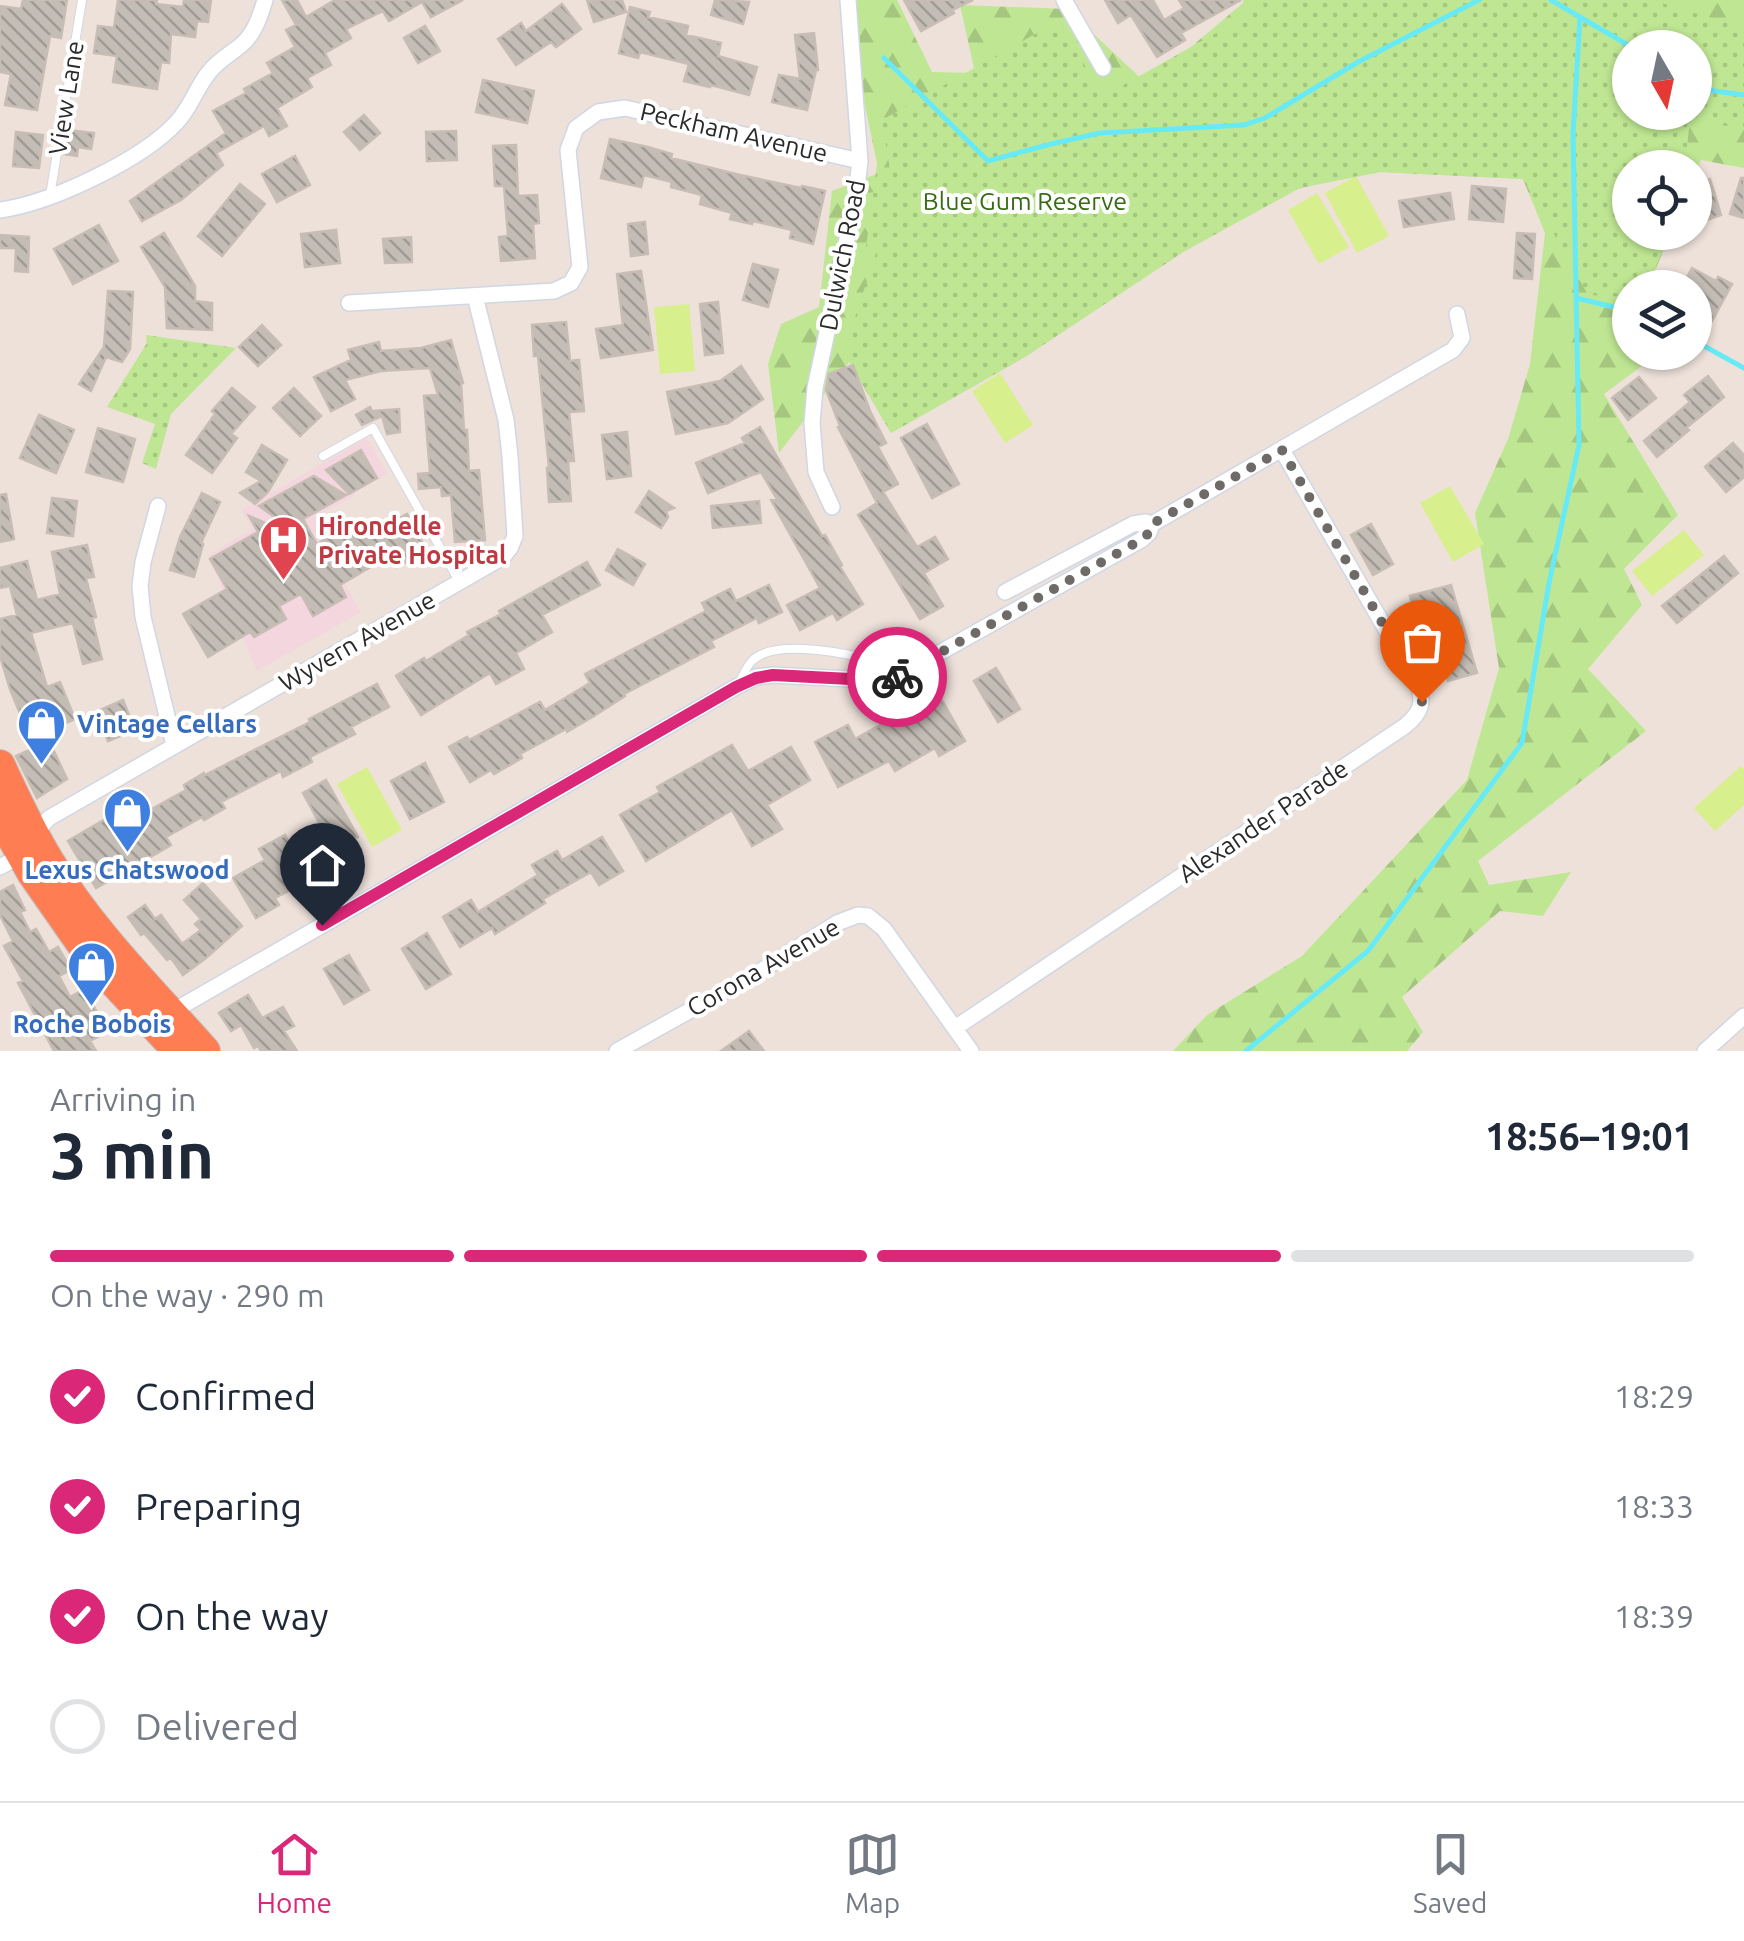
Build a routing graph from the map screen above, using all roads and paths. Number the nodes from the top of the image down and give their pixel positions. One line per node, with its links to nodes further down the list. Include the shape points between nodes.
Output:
1 (82, 0): 7 (lane, View Lane)
2 (265, 0): 7 (street, via 244,43 211,68 173,126 126,160)
3 (848, 0): 6 (street, Dulwich Road)
4 (1064, 0): 5 (street)
5 (1103, 68)
6 (860, 161): 9 (street, Peckham Avenue, via 625,108 598,112 576,128 568,150 580,267 571,283 554,291); 15 (street, Dulwich Road, via 812,423 816,472)
7 (50, 196): 8 (street)
8 (0, 210)
9 (475, 296): 10 (street, Peckham Avenue); 17 (street, Wyvern Avenue, via 506,420 515,536 503,557)
10 (348, 303)
11 (1456, 314): 12 (street, via 1462,338 1453,350)
12 (1282, 450): 16 (street); 27 (street, Alexander Parade, via 1417,683 1419,711)
13 (323, 456): 17 (lane, via 373,428)
14 (158, 506): 21 (street, via 140,586)
15 (832, 507)
16 (1152, 524): 18 (street, via 1134,524); 19 (street, via 1125,549)
17 (460, 583): 21 (street, Wyvern Avenue)
18 (1005, 592)
19 (889, 681): 20 (street, via 773,675); 20 (lane, via 890,668 880,662 806,648 773,650 753,660)
20 (736, 687): 26 (street)
21 (174, 745): 24 (street, Wyvern Avenue, via 49,818)
22 (0, 764): 24 (highway)
23 (0, 816): 24 (highway)
24 (18, 851): 26 (highway, via 92,959)
25 (1744, 1016): 32 (street)
26 (162, 1018): 28 (highway); 29 (highway)
27 (955, 1028): 30 (street, Corona Avenue, via 884,928 858,915); 31 (street)
28 (178, 1051)
29 (205, 1051)
30 (617, 1051)
31 (971, 1051)
32 (1705, 1051)

